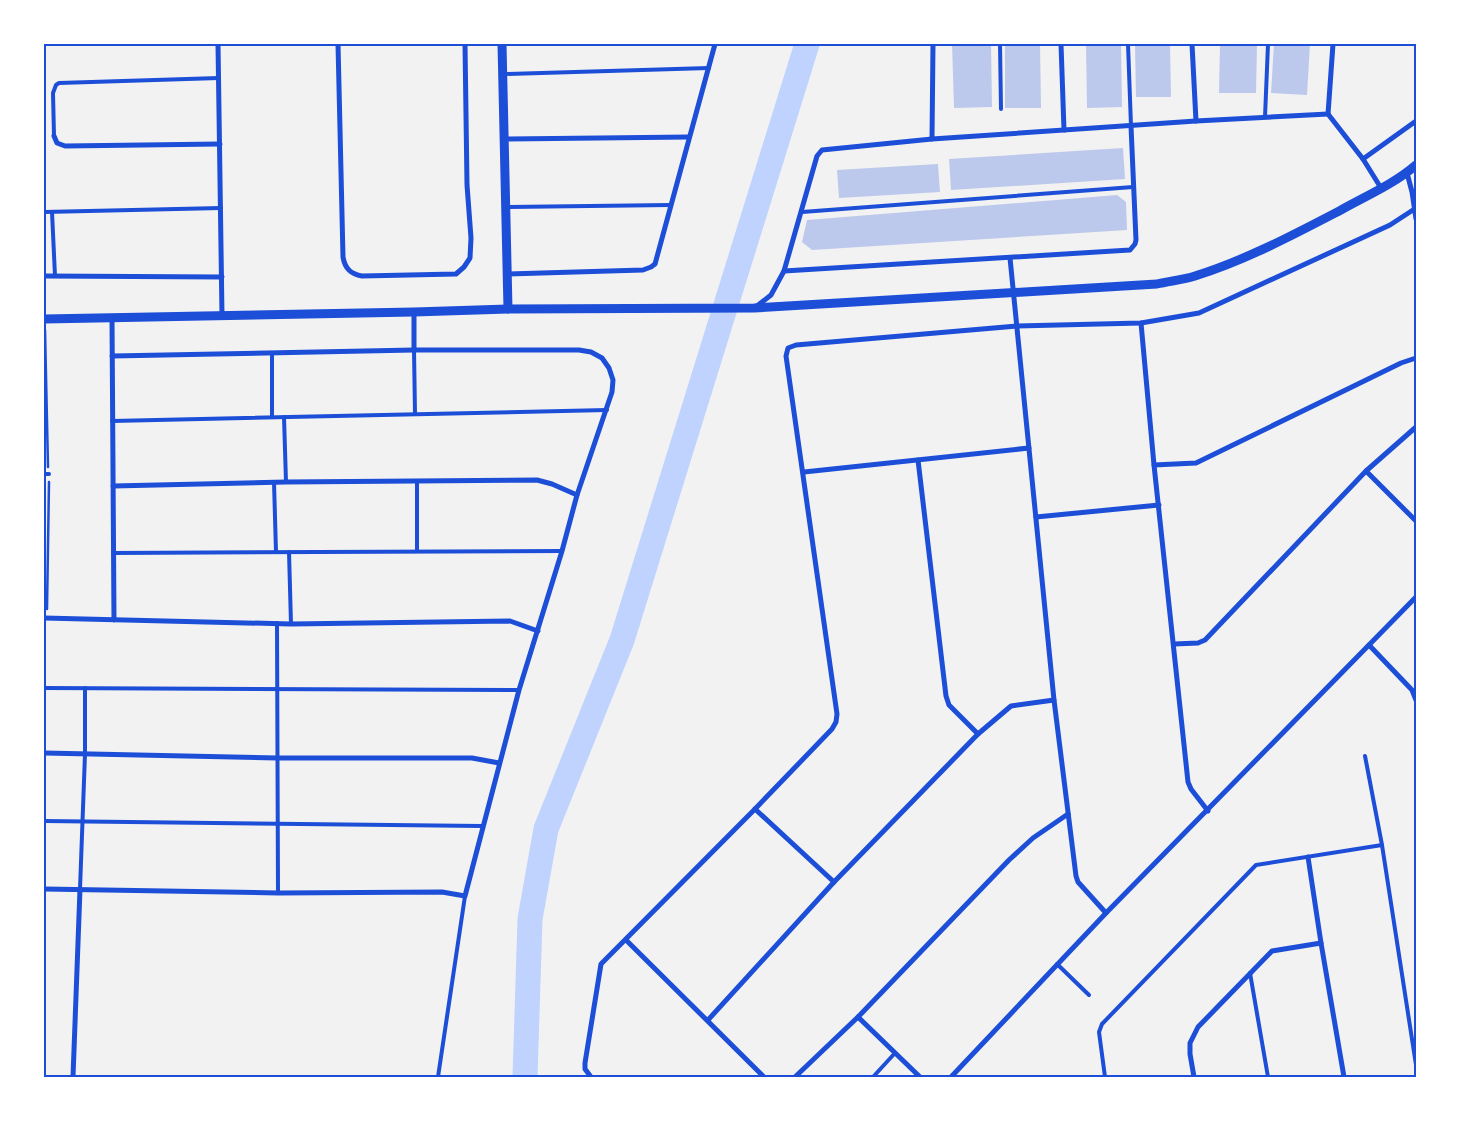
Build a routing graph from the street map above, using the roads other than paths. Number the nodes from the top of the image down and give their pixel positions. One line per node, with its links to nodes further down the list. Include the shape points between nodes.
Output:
1 (218, 44): 15 (street)
2 (338, 44): 3 (street, via 344,263 351,272 362,276 456,274 470,258)
3 (465, 44)
4 (502, 44): 14 (street)
5 (715, 44): 13 (street)
6 (933, 44): 26 (street)
7 (1000, 44): 16 (lane)
8 (1061, 44): 22 (street)
9 (1128, 44): 21 (lane)
10 (1192, 44): 19 (street)
11 (1268, 44): 18 (lane)
12 (1332, 44): 17 (street)
13 (709, 68): 14 (lane); 24 (street)
14 (503, 74): 25 (street)
15 (219, 78): 23 (lane, via 59,83 53,92); 27 (street)
16 (1001, 109)
17 (1328, 114): 18 (street); 28 (street)
18 (1265, 117): 19 (street)
19 (1196, 121): 21 (street)
20 (1416, 121): 28 (street)
21 (1131, 126): 22 (street); 31 (street)
22 (1064, 130): 26 (street)
23 (54, 136): 27 (street, via 57,143 64,146)
24 (689, 137): 25 (street); 33 (street)
25 (504, 139): 34 (street)
26 (932, 139): 39 (street, via 822,150 817,156)
27 (220, 144): 35 (street)
28 (1363, 159): 32 (street)
29 (1416, 165): 30 (street)
30 (1407, 172): 32 (street); 36 (street)
31 (1133, 187): 39 (lane); 41 (street, via 1136,240 1130,250)
32 (1381, 188): 47 (street, via 1280,242 1229,265 1192,277 1157,284)
33 (671, 205): 34 (lane); 43 (street, via 656,259 647,269)
34 (505, 207): 43 (street)
35 (221, 208): 38 (lane); 46 (street)
36 (1416, 209): 40 (street); 54 (street, via 1390,225 1199,313)
37 (44, 212): 38 (lane)
38 (52, 212): 45 (lane)
39 (802, 212): 42 (street)
40 (1416, 219)
41 (1010, 258): 42 (street); 47 (street)
42 (784, 270): 48 (street, via 771,295)
43 (506, 274): 49 (street)
44 (44, 276): 45 (street)
45 (55, 276): 46 (street)
46 (222, 277): 51 (street)
47 (1013, 292): 48 (street); 55 (street)
48 (754, 308): 49 (street)
49 (508, 309): 50 (street)
50 (414, 312): 51 (street); 56 (street)
51 (222, 315): 52 (street)
52 (112, 318): 53 (street); 58 (street)
53 (44, 319)
54 (1141, 323): 55 (street); 68 (street)
55 (1017, 326): 66 (street); 70 (street, via 788,348 786,356)
56 (414, 350): 57 (street); 60 (street, via 591,352 606,363 613,380); 61 (lane)
57 (272, 353): 58 (street); 62 (lane)
58 (112, 356): 64 (street)
59 (1416, 358): 68 (street, via 1196,463)
60 (607, 410): 61 (lane); 75 (street)
61 (415, 414): 63 (lane)
62 (272, 417): 63 (lane); 64 (lane)
63 (284, 417): 73 (lane)
64 (112, 420): 74 (street)
65 (1416, 427): 69 (street)
66 (1028, 448): 67 (street); 77 (street)
67 (918, 460): 70 (street); 100 (street, via 946,696 949,705)
68 (1154, 465): 76 (street)
69 (1366, 471): 78 (street); 90 (street, via 1205,640)
70 (804, 472): 106 (street, via 837,718 832,729)
71 (417, 481): 73 (street); 75 (street, via 536,480); 79 (lane)
72 (274, 482): 73 (street); 74 (street); 81 (lane)
73 (286, 482)
74 (113, 486): 83 (street)
75 (577, 495): 80 (street)
76 (1160, 504): 77 (street); 90 (street)
77 (1036, 517): 98 (street)
78 (1416, 521)
79 (418, 551): 80 (lane); 82 (lane)
80 (562, 551): 89 (street)
81 (276, 552): 82 (lane); 83 (lane)
82 (290, 552): 88 (lane)
83 (113, 553): 86 (street)
84 (1416, 597): 91 (street)
85 (44, 618): 86 (street)
86 (114, 620): 87 (street)
87 (277, 624): 88 (street); 95 (lane)
88 (292, 624): 89 (street, via 510,622)
89 (538, 631): 96 (street)
90 (1174, 644): 107 (street, via 1188,782)
91 (1369, 645): 97 (street); 107 (street)
92 (1416, 685): 97 (lane)
93 (44, 688): 94 (lane)
94 (85, 688): 95 (lane); 102 (lane)
95 (278, 689): 96 (lane); 104 (lane)
96 (519, 690): 105 (street)
97 (1412, 690): 99 (street)
98 (1054, 700): 100 (street, via 1011,706); 108 (street)
99 (1416, 700)
100 (978, 734): 115 (street)
101 (44, 753): 102 (street)
102 (85, 754): 104 (street); 110 (lane)
103 (1365, 756): 113 (lane)
104 (278, 758): 105 (street, via 472,758); 111 (lane)
105 (499, 763): 112 (street)
106 (755, 810): 115 (street); 121 (street)
107 (1208, 811): 120 (street)
108 (1068, 814): 120 (street, via 1078,882); 126 (street, via 1033,838 1009,860)
109 (44, 821): 110 (lane)
110 (82, 821): 111 (lane); 117 (lane)
111 (278, 824): 112 (lane); 118 (lane)
112 (482, 826): 119 (street)
113 (1382, 845): 114 (lane); 129 (lane)
114 (1308, 857): 122 (street); 138 (lane, via 1256,865 1102,1024 1099,1032)
115 (834, 882): 127 (street)
116 (44, 889): 117 (street)
117 (80, 889): 118 (street); 130 (street)
118 (278, 893): 119 (street, via 442,892)
119 (465, 896): 131 (lane)
120 (1106, 913): 123 (street)
121 (626, 940): 127 (street); 132 (street, via 601,964 585,1063)
122 (1321, 943): 124 (street, via 1274,950); 141 (street)
123 (1057, 964): 125 (lane); 137 (street)
124 (1250, 973): 139 (street, via 1195,1032 1190,1048); 140 (lane)
125 (1089, 995)
126 (858, 1017): 128 (street); 134 (street)
127 (708, 1020): 133 (street)
128 (895, 1053): 135 (lane); 136 (street)
129 (1416, 1065)
130 (73, 1077)
131 (438, 1077)
132 (591, 1077)
133 (764, 1077)
134 (795, 1077)
135 (872, 1077)
136 (920, 1077)
137 (951, 1077)
138 (1106, 1077)
139 (1194, 1077)
140 (1268, 1077)
141 (1344, 1077)

